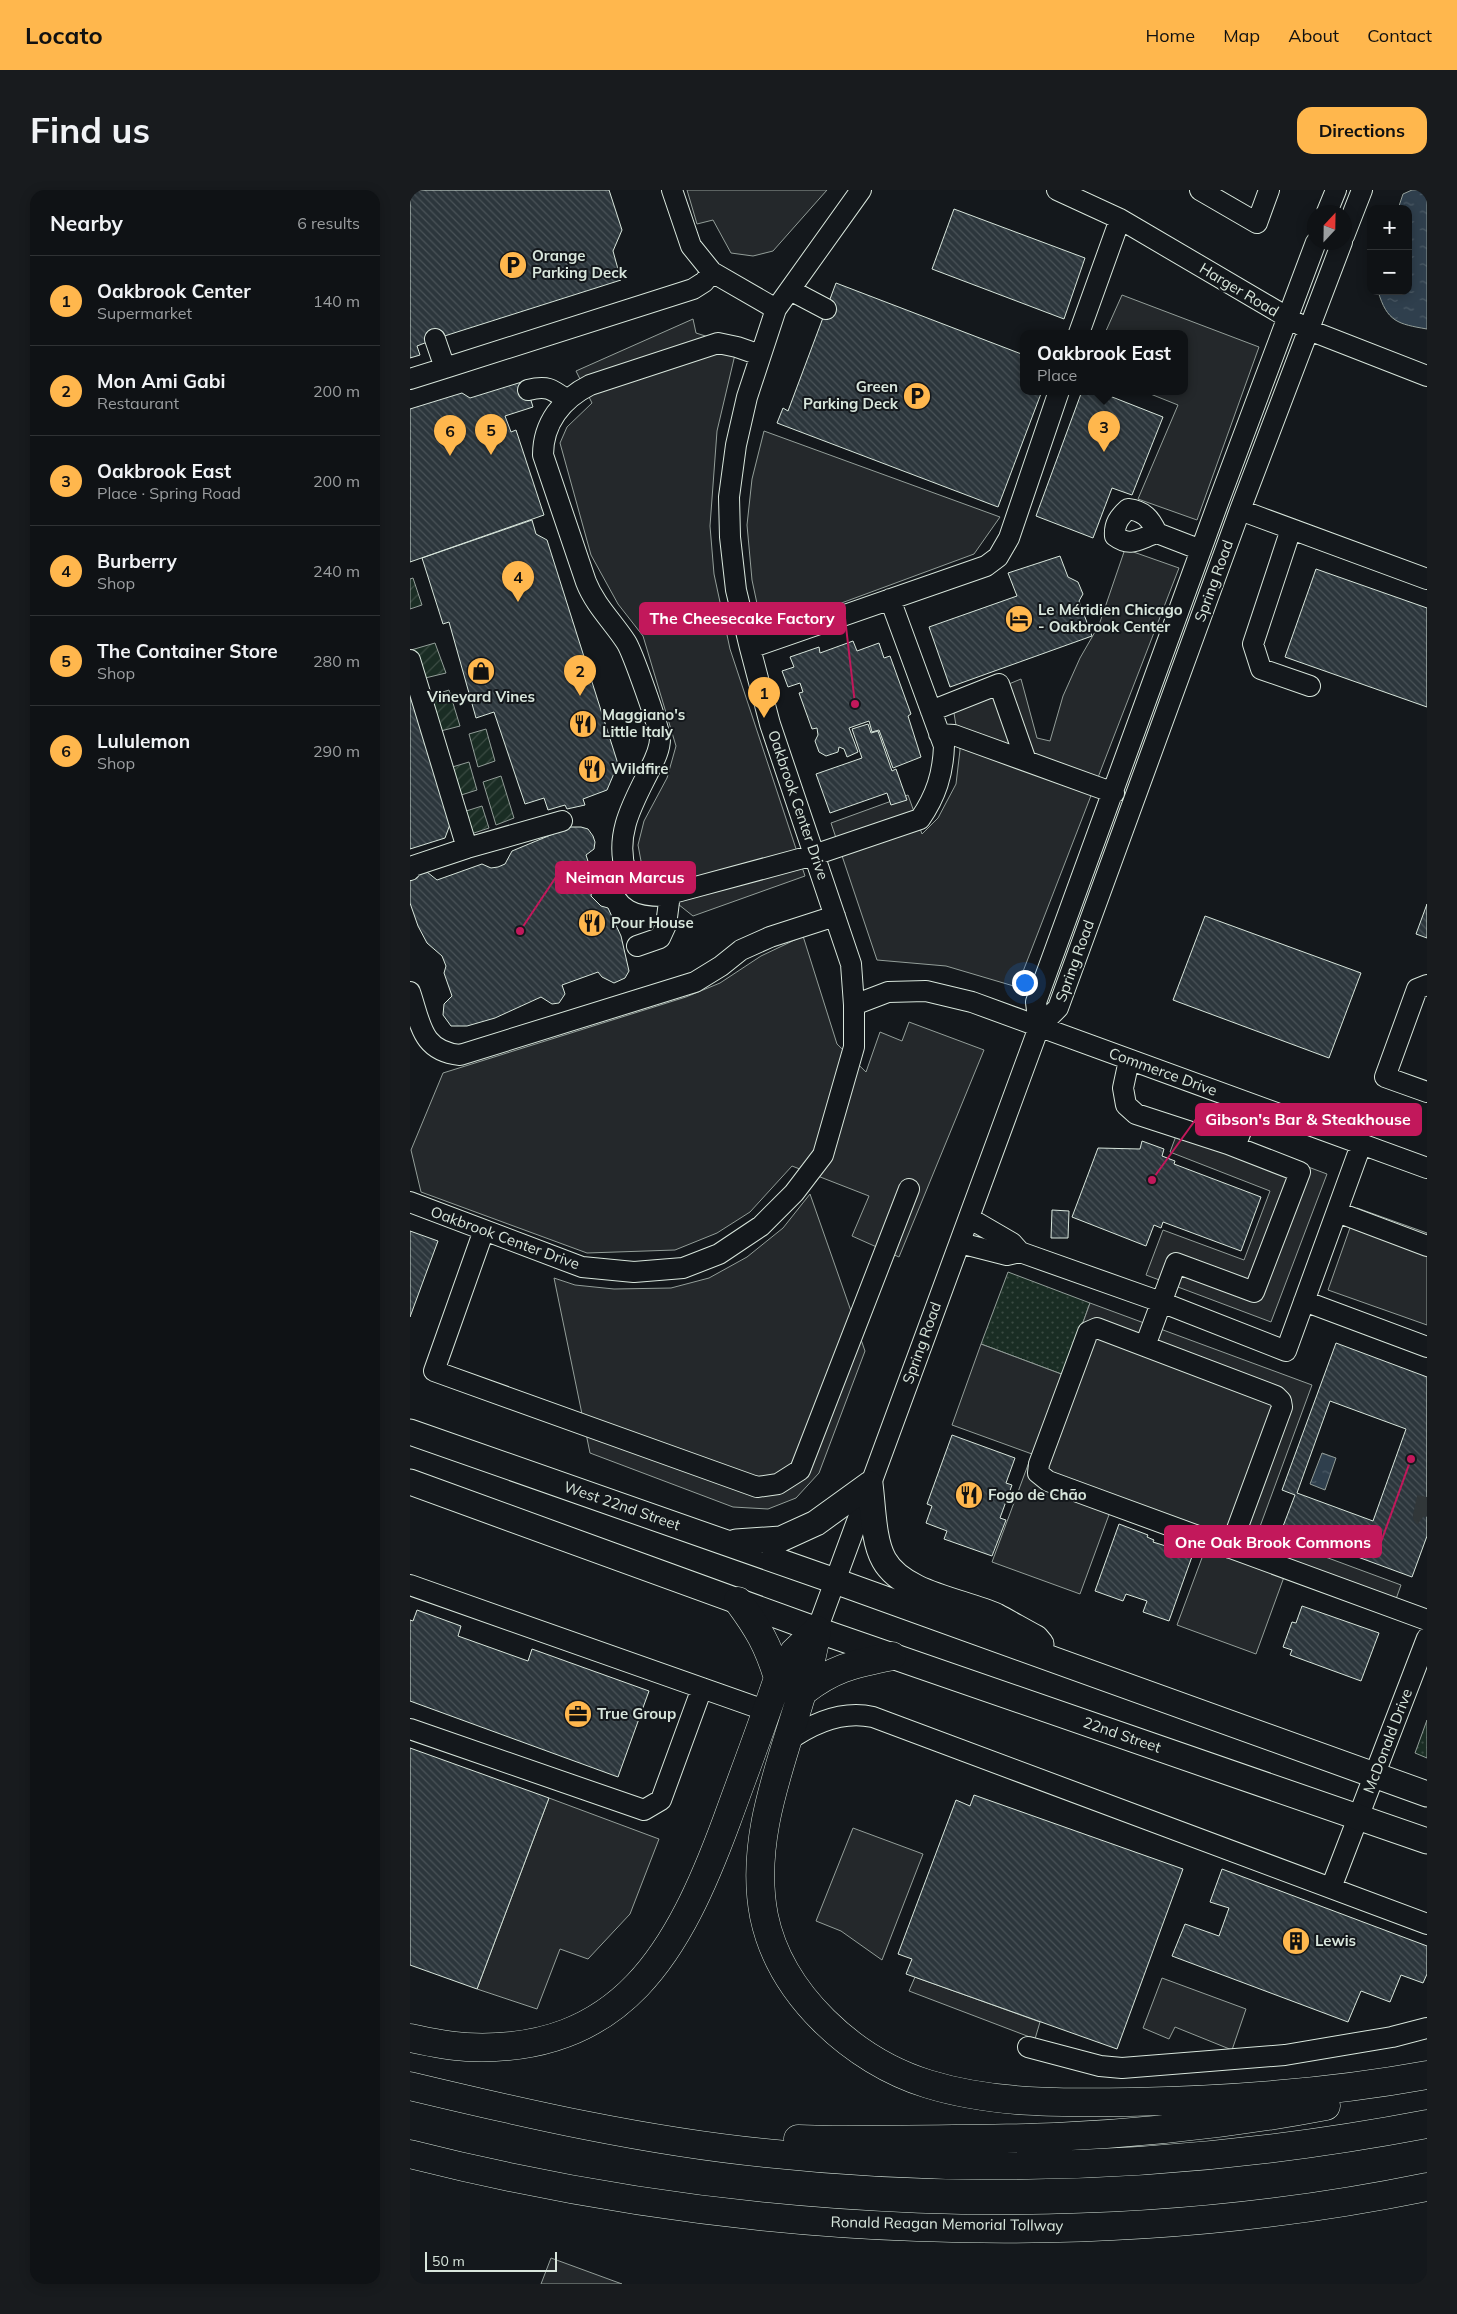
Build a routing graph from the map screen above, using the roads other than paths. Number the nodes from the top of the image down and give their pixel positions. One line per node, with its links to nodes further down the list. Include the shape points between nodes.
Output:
1 (672, 190): 13 (street, via 691,246)
2 (861, 190): 14 (street, Oakbrook Center Drive)
3 (1057, 190): 10 (street, Harger Road)
4 (1200, 190): 5 (street, via 1257,223)
5 (1269, 190)
6 (1336, 190): 8 (street)
7 (1362, 190): 9 (street)
8 (1330, 205)
9 (1352, 216)
10 (1120, 219): 17 (street, Harger Road); 18 (street)
11 (1313, 250): 17 (street, Spring Road)
12 (1339, 250): 19 (street, Spring Road)
13 (712, 272): 15 (street); 22 (street, via 693,289)
14 (790, 290): 15 (street, Oakbrook Center Drive); 16 (street)
15 (776, 309): 21 (street, Oakbrook Center Drive)
16 (826, 309)
17 (1288, 319): 19 (street, Harger Road); 31 (street, Spring Road)
18 (1080, 330)
19 (1309, 330): 23 (street, Harger Road); 28 (street, Spring Road)
20 (436, 339): 22 (street)
21 (760, 355): 27 (street, via 718,343 590,385); 34 (street, Oakbrook Center Drive, via 738,434 729,497 736,590)
22 (445, 368): 24 (street)
23 (1427, 376)
24 (410, 380)
25 (528, 390): 27 (street, via 542,386)
26 (1057, 395): 33 (street, via 1035,434 1009,538 998,557 986,566)
27 (567, 400): 45 (street, via 548,426 543,438 543,455 588,587 627,643 660,738 657,755 628,816 622,842 624,864 631,886 644,896)
28 (1240, 510): 29 (street); 51 (street, Spring Road, via 1058,1008)
29 (1291, 529): 32 (street); 36 (street, via 1253,644 1261,669)
30 (1157, 533): 31 (street)
31 (1201, 550): 40 (street, Spring Road)
32 (1427, 579)
33 (890, 599): 34 (street); 37 (street)
34 (750, 648): 43 (street, Oakbrook Center Drive, via 770,724)
35 (410, 660): 42 (street)
36 (1310, 686)
37 (931, 711): 38 (street); 39 (street, via 997,677)
38 (940, 734): 39 (street, via 954,735); 43 (street, via 944,746 939,781 920,819)
39 (1026, 761): 40 (street)
40 (1114, 793): 51 (street, Spring Road, via 1036,1002)
41 (562, 821): 42 (street)
42 (467, 848): 44 (street, via 413,866)
43 (814, 855): 45 (street); 46 (street, Oakbrook Center Drive)
44 (410, 870)
45 (670, 894): 47 (street, via 666,925 660,938)
46 (835, 916): 49 (street, via 741,950 695,982 460,1055 444,1053 431,1044 424,1034); 50 (street, Oakbrook Center Drive, via 851,964)
47 (637, 946)
48 (1427, 985): 53 (street, via 1417,988 1385,1077)
49 (410, 992)
50 (854, 1004): 51 (street, via 888,992 926,991 972,1002); 62 (street, Oakbrook Center Drive, via 854,1047 823,1155 794,1193 761,1226 719,1254 683,1268 634,1272 582,1267)
51 (1039, 1028): 52 (street, Commerce Drive); 61 (street, Spring Road)
52 (1129, 1060): 54 (street, Commerce Drive); 55 (street, via 1124,1088 1126,1105 1136,1114)
53 (1427, 1092)
54 (1251, 1105): 55 (street, via 1238,1139); 56 (street, Commerce Drive)
55 (1228, 1144): 67 (street, via 1300,1172 1254,1292 1176,1263)
56 (1362, 1145): 57 (street, Commerce Drive); 60 (street)
57 (1427, 1168)
58 (909, 1189): 62 (street, via 800,1470 778,1484 757,1487 434,1371)
59 (410, 1202): 62 (street, Oakbrook Center Drive)
60 (1337, 1212): 64 (street); 66 (street)
61 (969, 1218): 63 (street, Spring Road); 65 (street, via 1012,1243)
62 (484, 1230)
63 (960, 1243): 65 (street, via 1007,1256); 72 (street, Spring Road)
64 (1427, 1246)
65 (1020, 1252): 67 (street)
66 (1304, 1301): 67 (street, via 1286,1350); 69 (street)
67 (1161, 1302): 68 (street)
68 (1145, 1346): 74 (street, via 1276,1396 1281,1401 1282,1408); 74 (street, via 1097,1328 1088,1332 1038,1473 1048,1481)
69 (1427, 1347)
70 (410, 1432): 73 (main road, West 22nd Street)
71 (410, 1482): 77 (main road)
72 (870, 1484): 73 (main road, via 816,1523 781,1539); 75 (street, Spring Road); 82 (main road, via 880,1551 891,1568 904,1580 928,1592 995,1616 1036,1638)
73 (727, 1543): 75 (main road, West 22nd Street)
74 (1230, 1548): 78 (street)
75 (835, 1580): 79 (street, Spring Road); 82 (main road)
76 (410, 1586): 84 (street)
77 (738, 1601): 79 (main road); 83 (highway, via 770,1650)
78 (1427, 1620)
79 (816, 1630): 81 (main road, 22nd Street); 83 (highway, via 794,1652); 85 (highway)
80 (1427, 1638): 89 (street, McDonald Drive)
81 (892, 1656): 85 (highway, via 822,1676); 91 (main road, 22nd Street)
82 (1056, 1660): 89 (main road)
83 (778, 1678): 86 (highway)
84 (702, 1688): 86 (street); 87 (street, via 661,1800 644,1810)
85 (804, 1691): 88 (highway)
86 (767, 1711): 96 (highway, via 704,1881 684,1923 650,1972 621,2002 582,2027 561,2036 516,2046 465,2047)
87 (410, 1729)
88 (786, 1742): 93 (street, via 806,1728 862,1714); 98 (highway, via 768,1809 760,1858 764,1916 783,1969 807,2004 840,2036 880,2064 926,2084 966,2094 1005,2100 1086,2102 1260,2096 1377,2084)
89 (1375, 1776): 90 (main road); 91 (street, McDonald Drive)
90 (1427, 1794)
91 (1360, 1816): 92 (main road, 22nd Street); 93 (street, McDonald Drive)
92 (1427, 1841)
93 (1332, 1888): 94 (street)
94 (1427, 1924)
95 (1427, 2028): 97 (street, via 1285,2055 1122,2068 1100,2066)
96 (410, 2038)
97 (1028, 2047)
98 (1427, 2075)
99 (1427, 2084): 101 (highway, via 1281,2115 1056,2137 832,2140 695,2134)
100 (410, 2086): 101 (highway)
101 (557, 2120): 102 (highway, via 664,2140 762,2153 931,2166 1014,2167 1130,2162 1241,2152 1341,2140)
102 (1427, 2124)
103 (410, 2154): 104 (highway, Ronald Reagan Memorial Tollway, via 530,2182 642,2202 760,2216 895,2226 1053,2227 1175,2222 1319,2206)
104 (1427, 2187)

